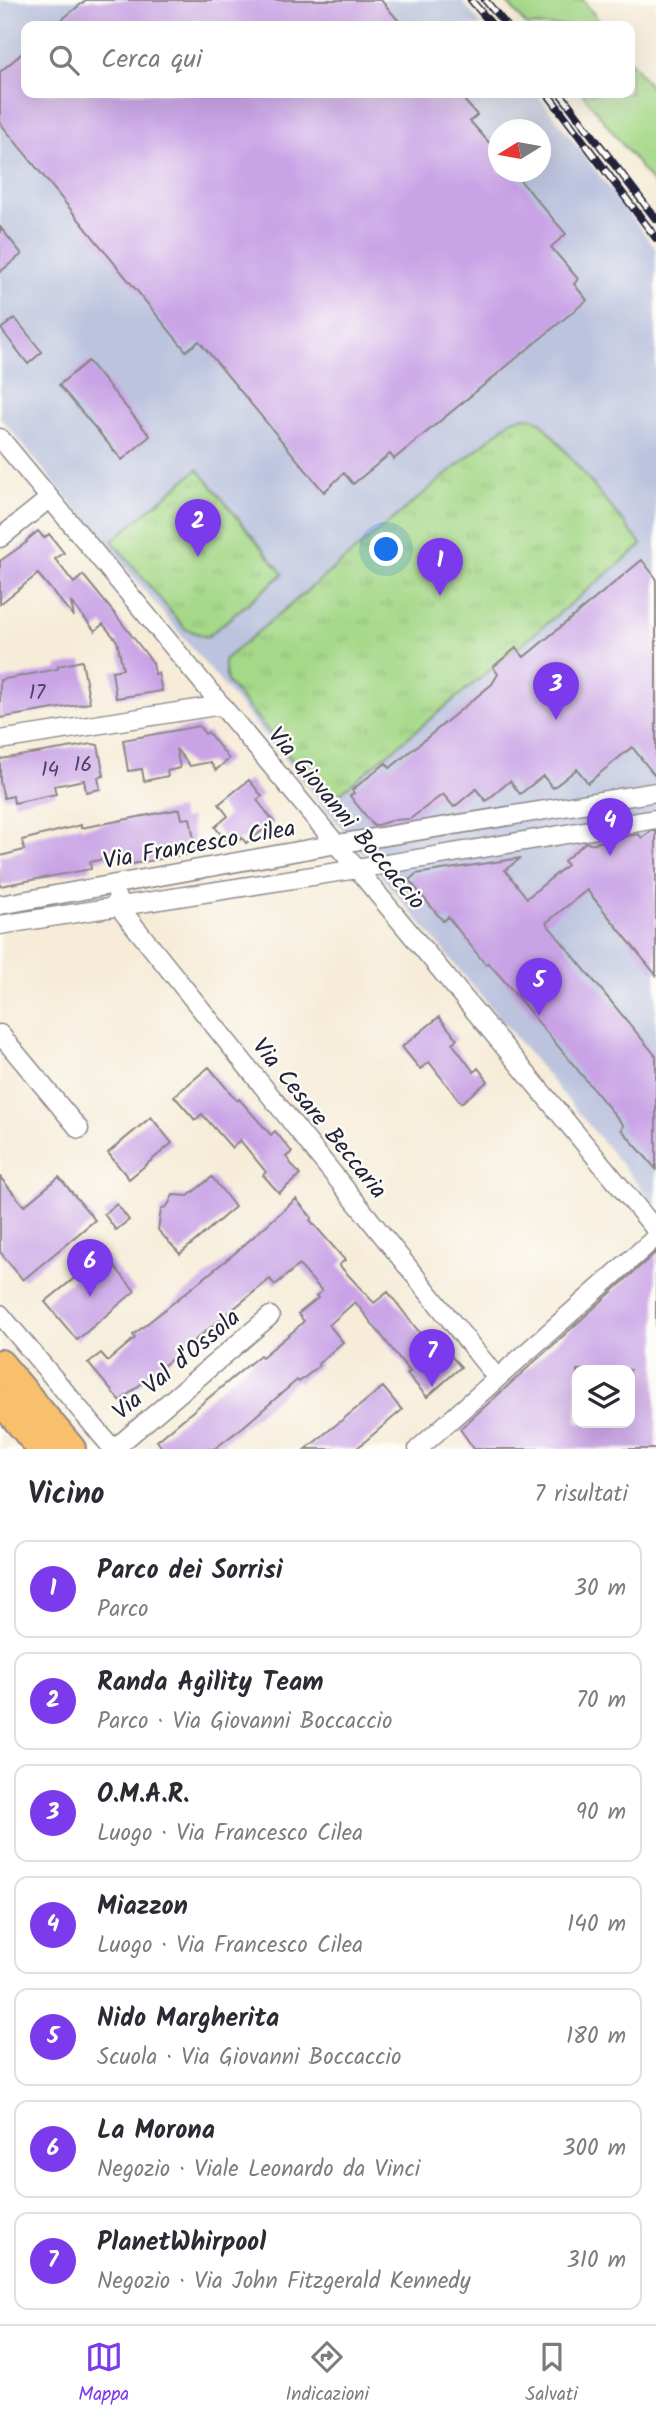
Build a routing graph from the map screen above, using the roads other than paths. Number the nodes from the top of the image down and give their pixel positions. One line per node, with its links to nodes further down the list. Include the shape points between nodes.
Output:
1 (0, 438): 2 (street, Via Giovanni Boccaccio)
2 (50, 498): 3 (street); 4 (street, Via Giovanni Boccaccio)
3 (0, 538)
4 (222, 705): 5 (street); 8 (street, Via Giovanni Boccaccio)
5 (0, 740)
6 (656, 792): 8 (street, Via Francesco Cilea)
7 (656, 819): 9 (street, Via Francesco Cilea)
8 (337, 844): 9 (street, Via Giovanni Boccaccio); 10 (street, Via Francesco Cilea)
9 (358, 869): 12 (street, Via Francesco Cilea); 16 (street, Via Giovanni Boccaccio)
10 (114, 885): 11 (street, Via Francesco Cilea); 12 (street, Via Cesare Beccaria)
11 (0, 905)
12 (119, 907): 13 (street, Via Francesco Cilea); 21 (street, Via Cesare Beccaria)
13 (0, 925)
14 (0, 1034): 15 (street)
15 (79, 1129)
16 (656, 1230)
17 (656, 1237): 21 (street)
18 (0, 1314): 25 (street)
19 (270, 1316): 25 (street, Via Val d'Ossola)
20 (0, 1364): 24 (main road)
21 (497, 1377): 26 (street)
22 (0, 1399): 23 (main road)
23 (42, 1449)
24 (71, 1449)
25 (113, 1449)
26 (418, 1449)

